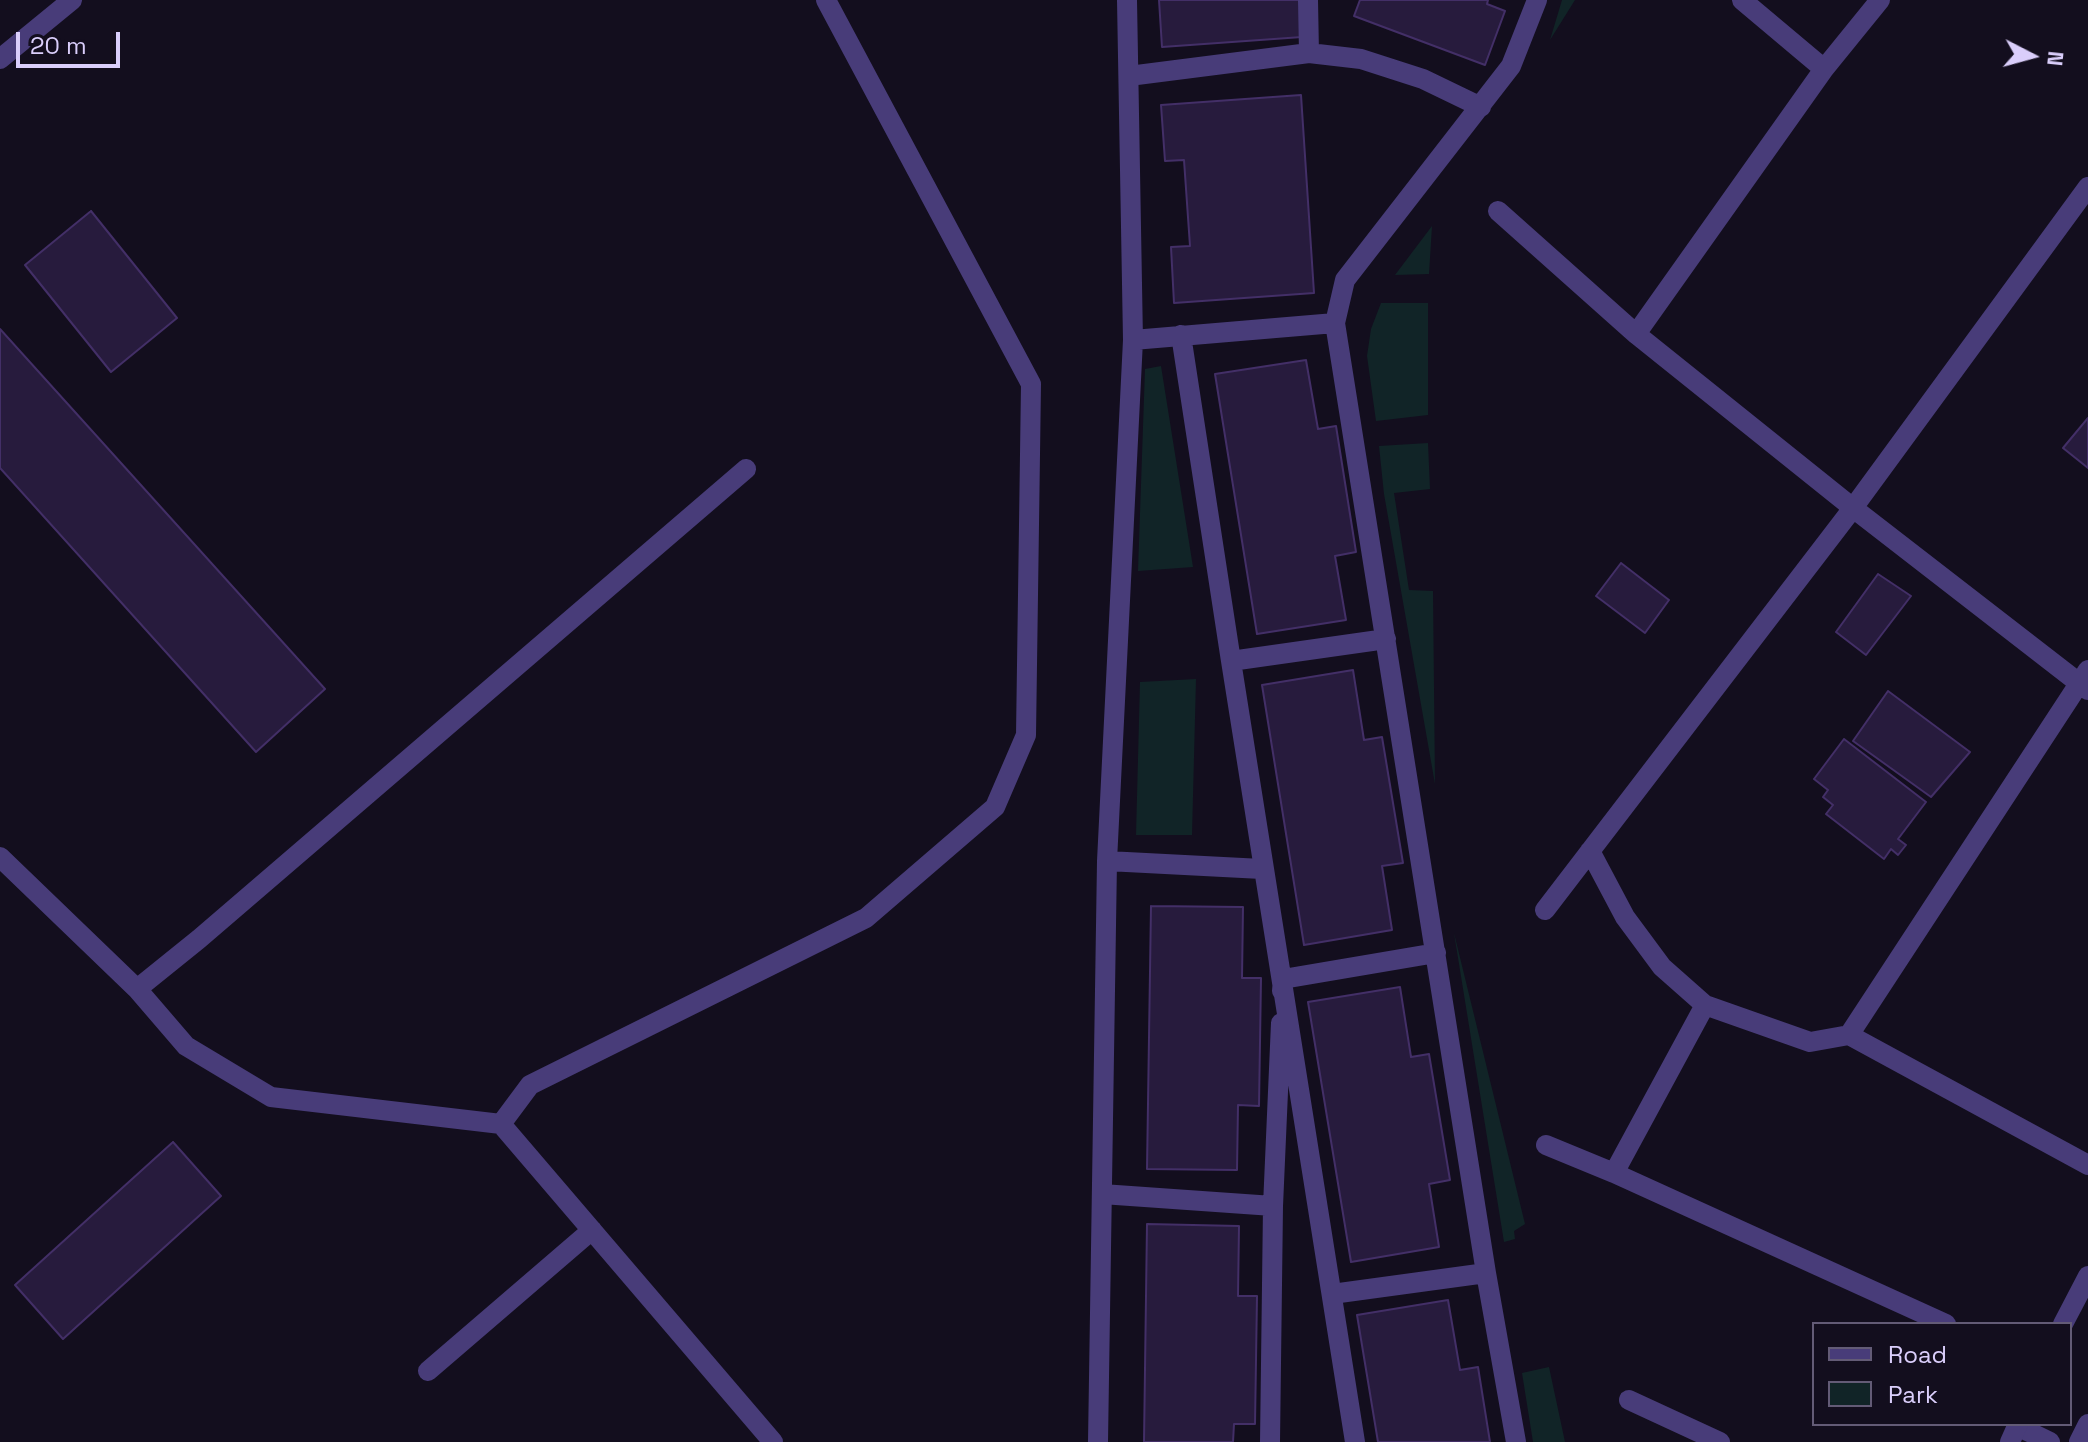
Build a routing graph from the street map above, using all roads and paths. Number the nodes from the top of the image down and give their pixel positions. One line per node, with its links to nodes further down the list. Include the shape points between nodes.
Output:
1 (72, 0): 10 (street)
2 (826, 0): 35 (street, via 1031,384 1026,735 995,807 866,918 530,1085)
3 (1127, 0): 12 (street)
4 (1308, 0): 9 (street)
5 (1318, 0): 9 (street)
6 (1537, 0): 13 (street, via 1511,66)
7 (1742, 0): 11 (street)
8 (1880, 0): 11 (street)
9 (1308, 44): 12 (street); 13 (street, via 1423,79)
10 (0, 59)
11 (1824, 69): 17 (street)
12 (1129, 76): 19 (street)
13 (1481, 107): 16 (street, via 1345,280)
14 (2088, 187): 21 (street)
15 (1498, 211): 17 (street)
16 (1335, 323): 18 (street); 22 (street)
17 (1636, 334): 21 (street)
18 (1181, 335): 19 (street); 23 (street)
19 (1133, 340): 26 (street)
20 (746, 469): 32 (street)
21 (1853, 508): 24 (street); 25 (street)
22 (1386, 639): 23 (street); 30 (street)
23 (1231, 661): 28 (street)
24 (2085, 681): 34 (street)
25 (1590, 851): 29 (street); 33 (street, via 1625,917 1662,967)
26 (1107, 861): 28 (street); 39 (street)
27 (2, 865): 32 (street)
28 (1262, 869): 31 (street)
29 (1545, 910)
30 (1436, 953): 31 (street); 42 (street)
31 (1283, 979): 40 (street); 44 (street)
32 (137, 989): 35 (street, via 186,1046 271,1097)
33 (1705, 1005): 34 (street, via 1810,1042); 38 (street)
34 (1849, 1035): 37 (street)
35 (501, 1124): 41 (street)
36 (1546, 1145): 38 (street)
37 (2088, 1165)
38 (1614, 1173): 45 (street)
39 (1102, 1194): 40 (street); 52 (street)
40 (1273, 1206): 53 (street)
41 (592, 1230): 47 (street); 51 (street)
42 (1486, 1273): 44 (street); 55 (street)
43 (2088, 1276): 46 (street)
44 (1332, 1294): 54 (street)
45 (1942, 1322)
46 (2064, 1322)
47 (428, 1371)
48 (1629, 1400): 56 (street)
49 (2088, 1424): 58 (street)
50 (2015, 1431): 57 (street)
51 (773, 1442)
52 (1098, 1442)
53 (1270, 1442)
54 (1355, 1442)
55 (1516, 1442)
56 (1720, 1442)
57 (2050, 1442)
58 (2079, 1442)

